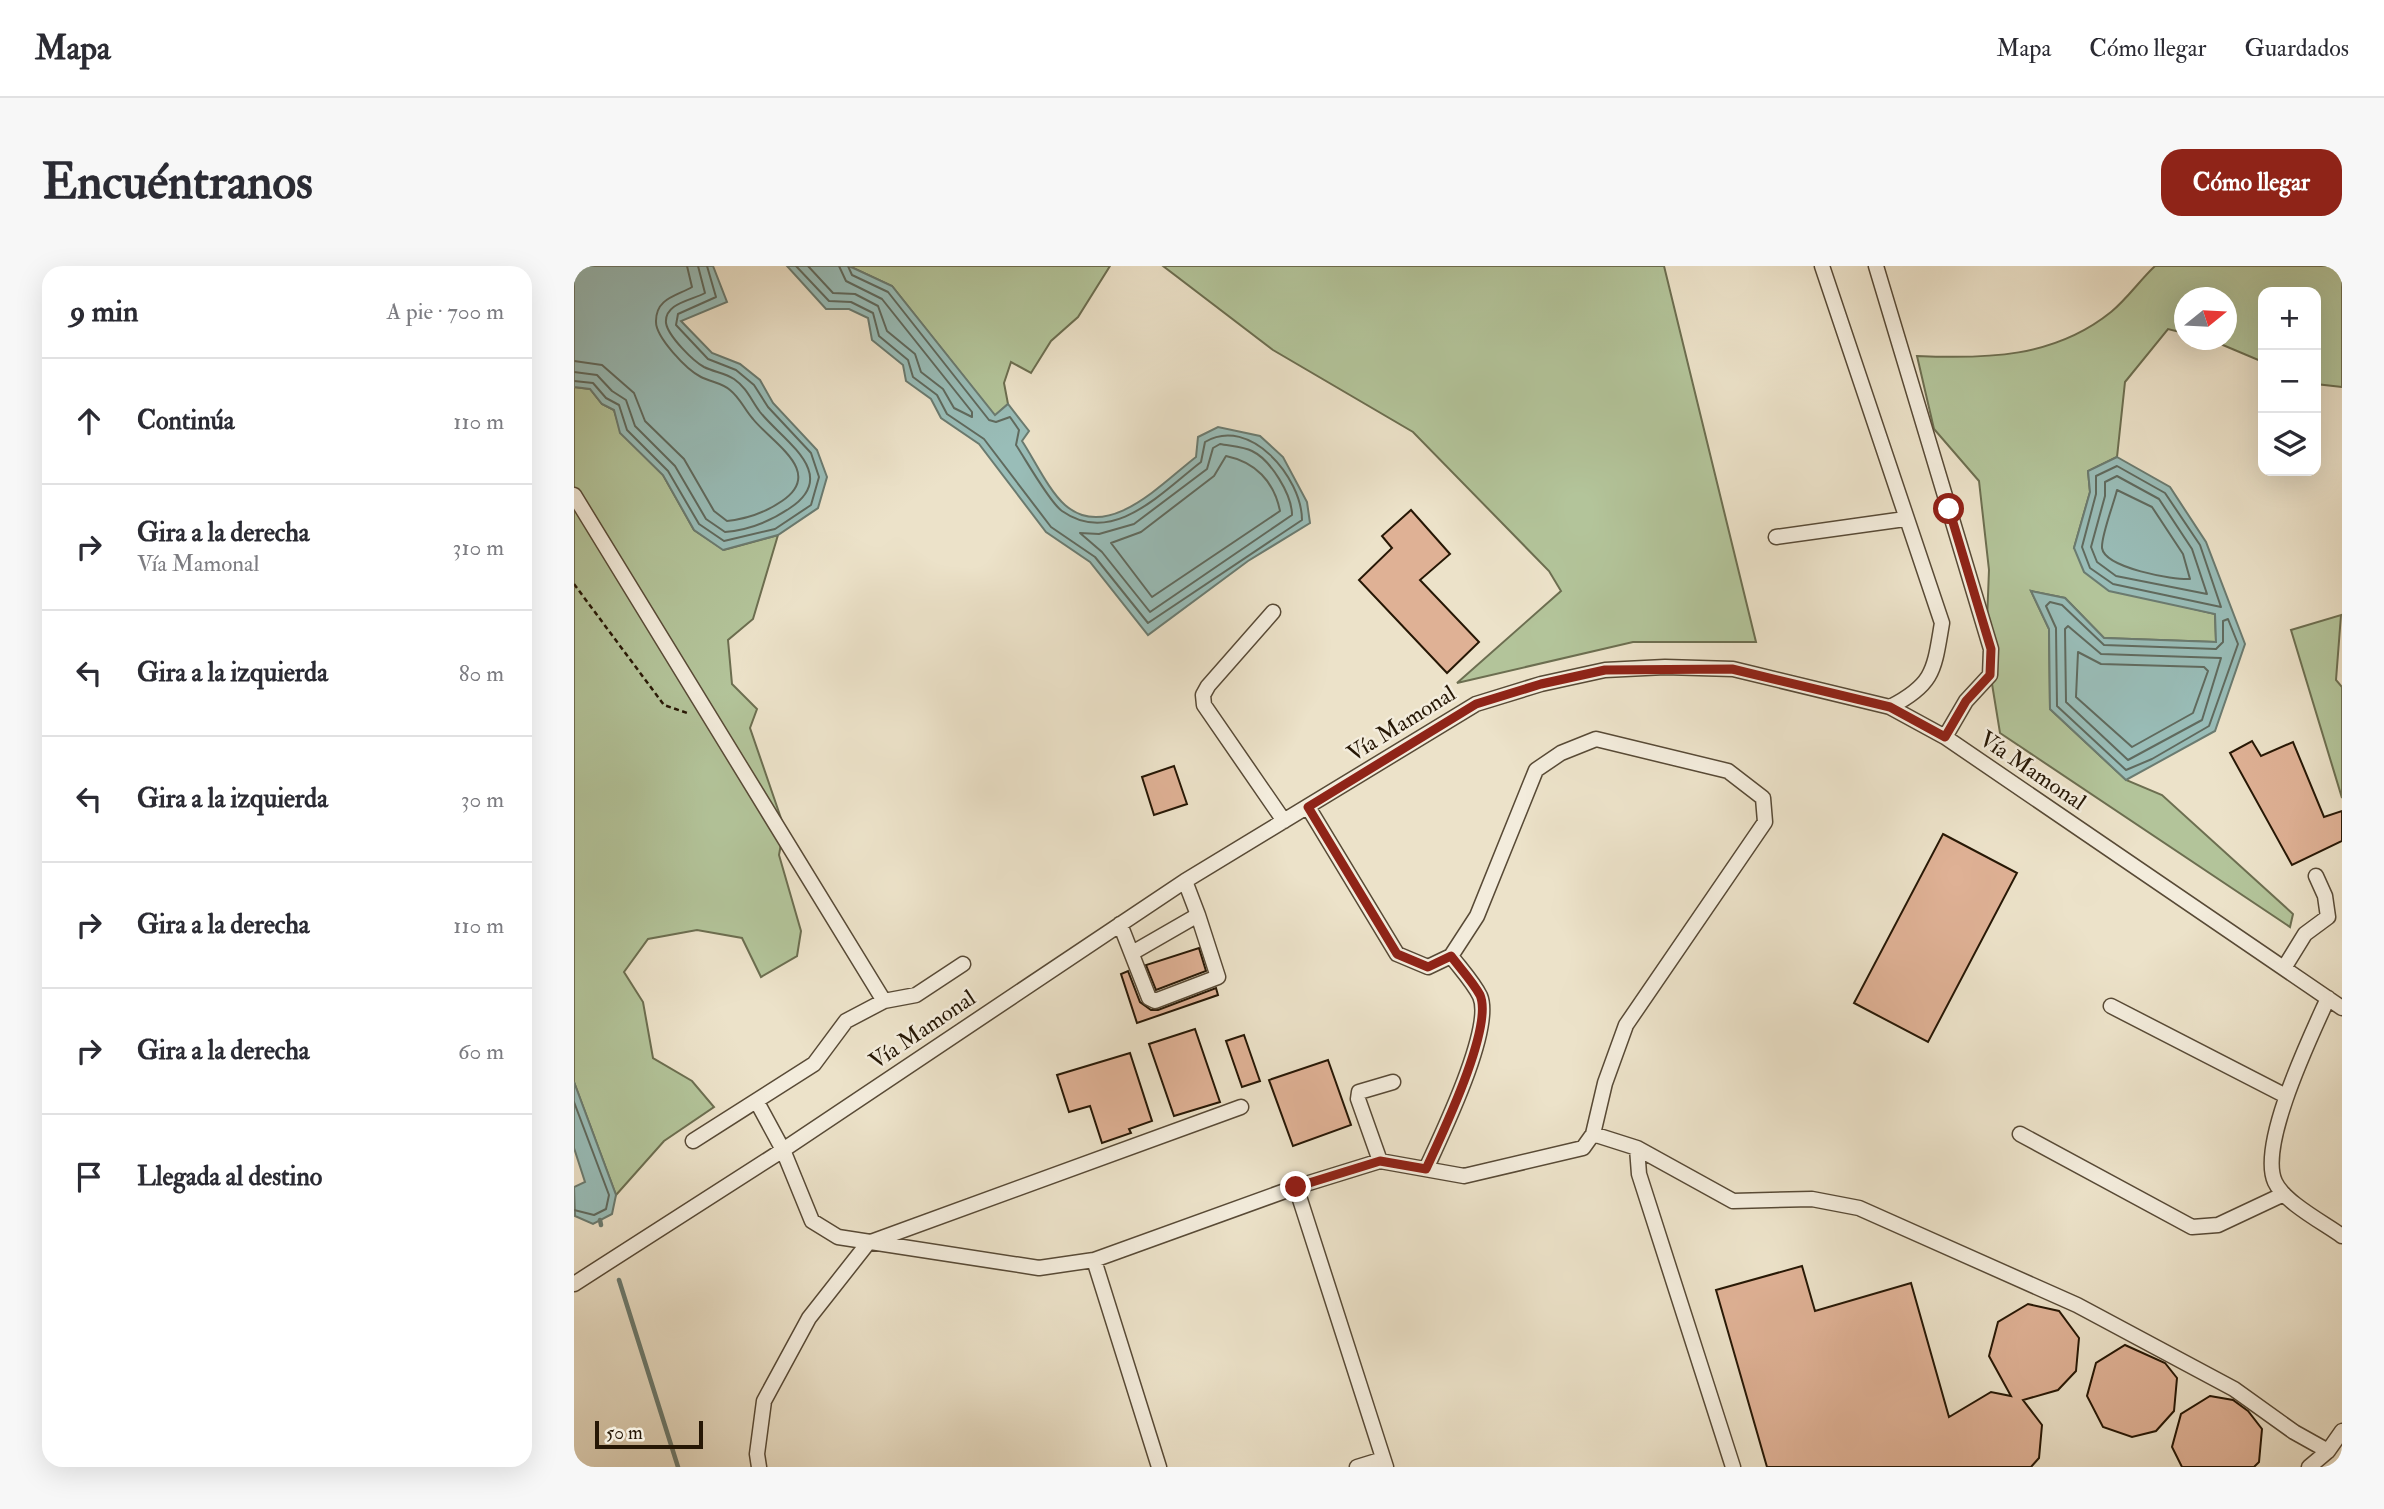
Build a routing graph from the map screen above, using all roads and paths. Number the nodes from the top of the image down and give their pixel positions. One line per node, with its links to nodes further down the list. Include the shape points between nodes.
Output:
1 (1822, 266): 4 (street)
2 (1876, 266): 10 (street, via 1991,649 1990,675 1966,701)
3 (574, 495): 9 (street)
4 (1905, 519): 5 (street); 8 (street, via 1942,623 1929,680 1914,695)
5 (1776, 537)
6 (574, 584): 9 (path, via 664,705)
7 (1273, 612): 12 (street, via 1203,695 1204,705)
8 (1890, 707): 10 (street, Vía Mamonal); 11 (street, Vía Mamonal, via 1732,669 1605,670 1476,704)
9 (712, 720): 22 (street)
10 (1945, 737): 20 (street, Vía Mamonal)
11 (1308, 807): 12 (street, Vía Mamonal); 18 (street, via 1397,954 1428,967)
12 (1284, 821): 14 (street, Vía Mamonal)
13 (2316, 876): 20 (street, via 2328,917 2305,934)
14 (1185, 881): 15 (street); 16 (street, Vía Mamonal)
15 (1198, 915): 17 (street); 17 (street, via 1217,968 1214,980 1153,1000)
16 (1119, 924): 17 (street); 33 (street, Vía Mamonal)
17 (1132, 953)
18 (1451, 956): 29 (street, via 1477,916 1536,770 1561,754 1596,739 1728,771 1763,798 1765,822 1626,1025); 35 (street, via 1481,997 1481,1031)
19 (963, 964): 22 (street, via 916,995)
20 (2284, 968): 21 (street, Vía Mamonal)
21 (2328, 998): 24 (street, Vía Mamonal); 26 (street)
22 (884, 1001): 27 (street, via 846,1021 814,1064)
23 (2112, 1006): 26 (street)
24 (2342, 1008)
25 (1393, 1082): 34 (street, via 1359,1092)
26 (2286, 1096): 37 (street, via 2270,1164)
27 (757, 1102): 31 (street); 33 (street)
28 (1241, 1107): 39 (street)
29 (1593, 1134): 32 (street); 35 (street, via 1583,1149 1464,1176)
30 (2020, 1134): 37 (street, via 2192,1227 2218,1225)
31 (694, 1140)
32 (1637, 1148): 43 (street, via 1733,1201 1812,1199 1859,1208 2077,1305 2234,1389); 48 (street, via 1639,1174)
33 (783, 1150): 39 (street, via 812,1221 838,1237); 41 (street, Vía Mamonal)
34 (1380, 1161): 35 (street); 36 (street)
35 (1426, 1169)
36 (1296, 1187): 40 (street); 44 (street)
37 (2284, 1194): 38 (street)
38 (2342, 1236)
39 (869, 1243): 40 (street, via 1039,1268); 45 (street, via 809,1318 764,1401)
40 (1094, 1260): 46 (street)
41 (574, 1284)
42 (2342, 1431): 43 (street)
43 (2328, 1451): 49 (street)
44 (1385, 1463): 47 (street)
45 (759, 1467)
46 (1159, 1467)
47 (1357, 1467)
48 (1733, 1467)
49 (2309, 1467)

